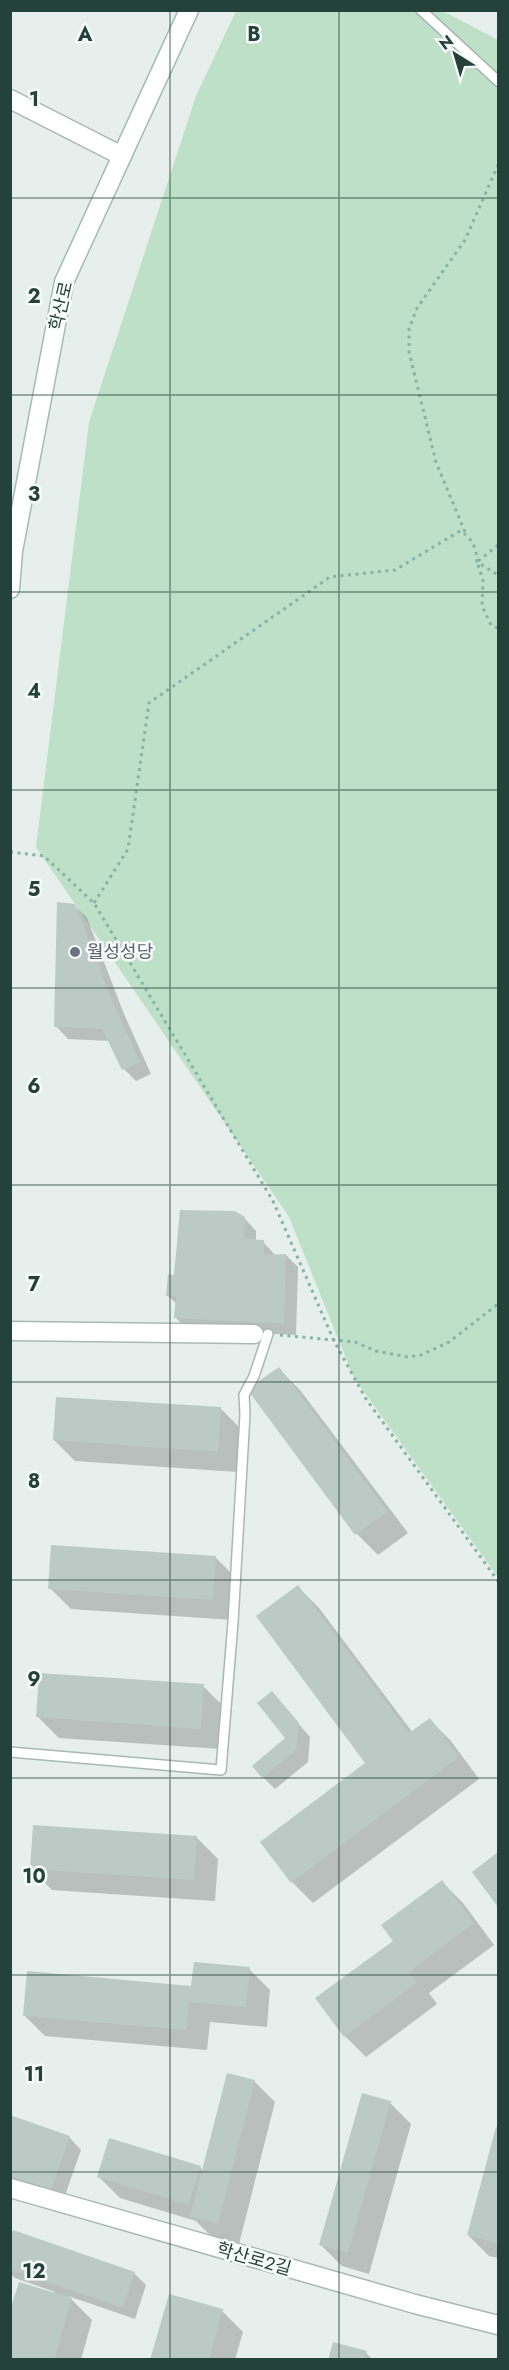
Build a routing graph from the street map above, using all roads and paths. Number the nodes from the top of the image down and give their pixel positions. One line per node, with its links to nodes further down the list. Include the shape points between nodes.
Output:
1 (189, 10): 5 (street, 학산로)
2 (422, 10): 3 (lane)
3 (498, 81)
4 (10, 99): 5 (street)
5 (122, 156): 11 (street, 학산로, via 64,282 13,550)
6 (498, 165): 7 (path, via 465,240 417,308 409,329 409,352 436,462)
7 (465, 534): 9 (path, via 477,549); 14 (path, via 460,531 395,570 330,577 149,703 128,849)
8 (498, 545): 9 (path)
9 (477, 562): 10 (path); 12 (path, via 483,580 482,606 491,625)
10 (498, 575)
11 (10, 589)
12 (498, 627)
13 (10, 852): 14 (path, via 44,856)
14 (94, 903): 18 (path, via 273,1202)
15 (498, 1304): 18 (path, via 449,1342 408,1357 355,1342)
16 (10, 1331): 17 (street)
17 (261, 1334): 18 (path); 20 (lane, via 254,1376 244,1395 221,1770)
18 (334, 1341): 19 (path, via 366,1399)
19 (498, 1581)
20 (10, 1752)
21 (10, 2188): 22 (street, 학산로2길)
22 (498, 2325)

